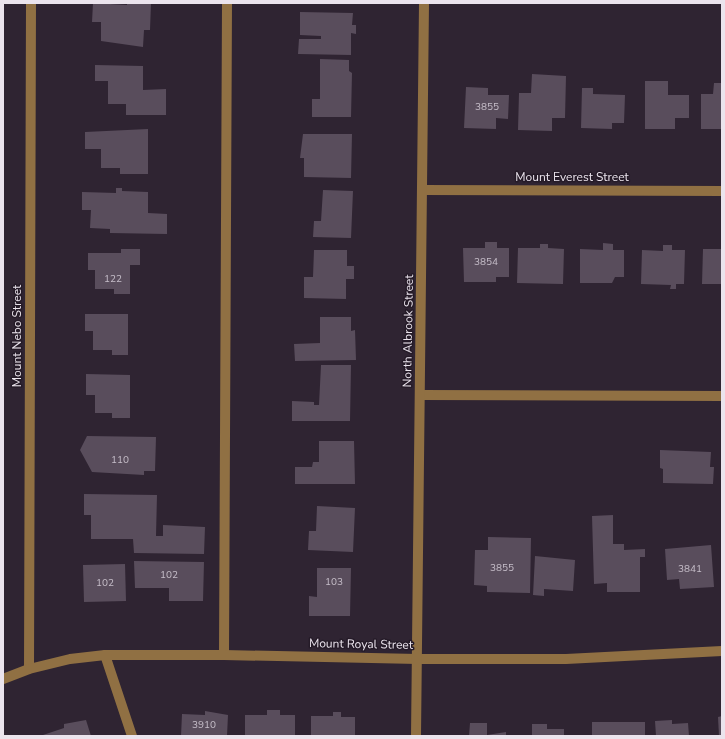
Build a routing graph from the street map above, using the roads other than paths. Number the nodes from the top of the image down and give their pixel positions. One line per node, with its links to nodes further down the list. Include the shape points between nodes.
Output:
1 (31, 3): 12 (street, Mount Nebo Street)
2 (227, 3): 10 (street)
3 (424, 3): 4 (street, North Albrook Street)
4 (422, 190): 5 (street, Mount Everest Street); 6 (street, North Albrook Street)
5 (722, 191)
6 (420, 395): 7 (street); 11 (street, North Albrook Street)
7 (722, 396)
8 (722, 651): 11 (street, Mount Royal Street, via 566,659)
9 (105, 655): 10 (street, Mount Royal Street); 12 (street, Mount Royal Street, via 70,659); 14 (street)
10 (224, 655): 11 (street, Mount Royal Street)
11 (418, 659): 15 (street, North Albrook Street)
12 (29, 669): 13 (street, Mount Royal Street)
13 (3, 679)
14 (132, 736)
15 (416, 736)

